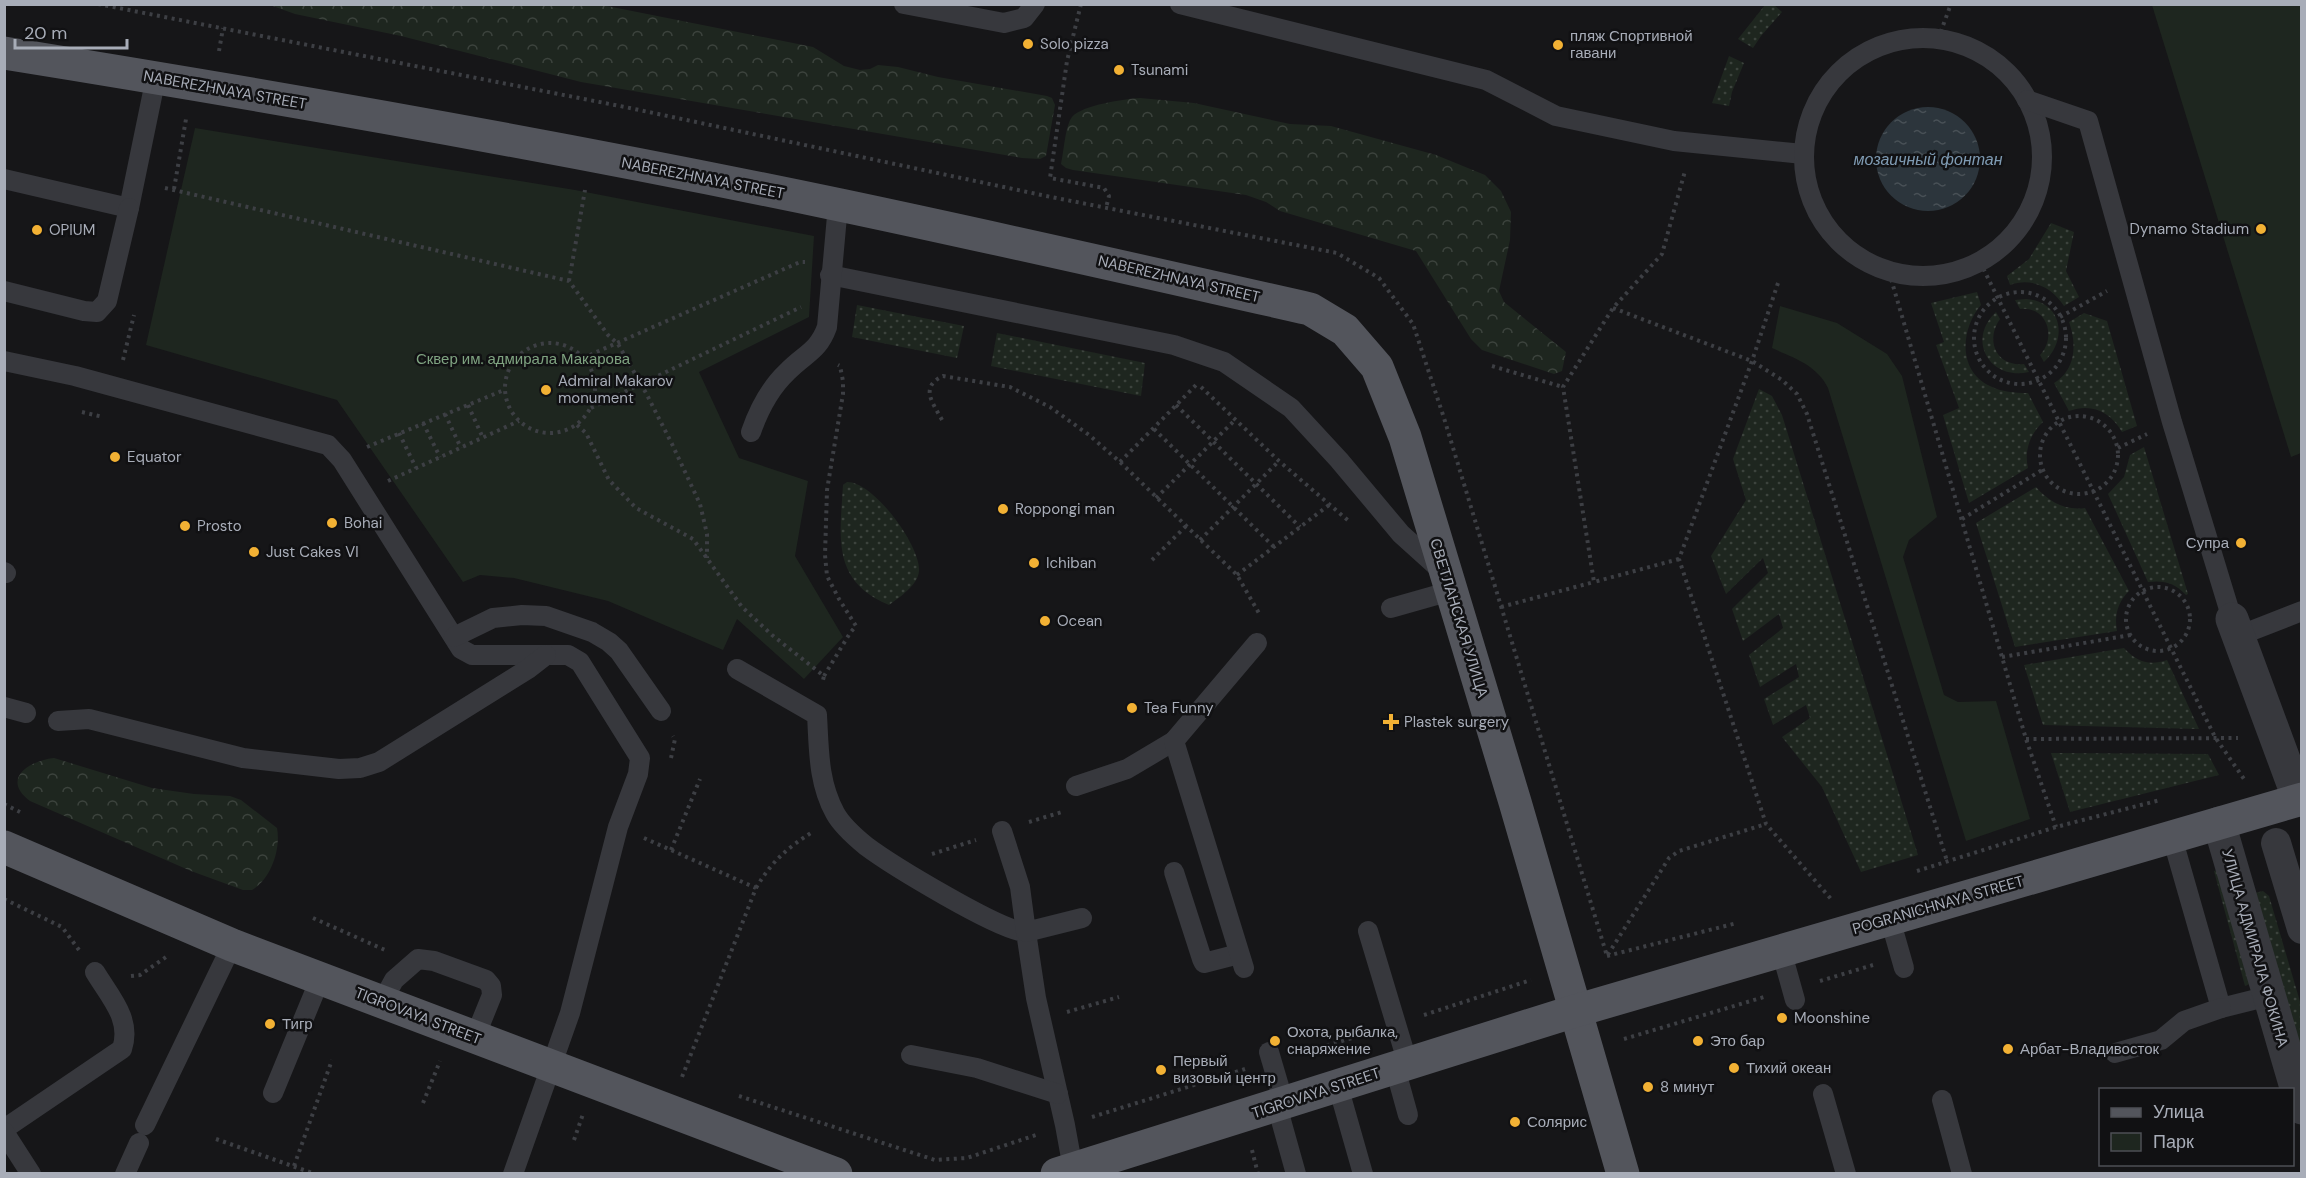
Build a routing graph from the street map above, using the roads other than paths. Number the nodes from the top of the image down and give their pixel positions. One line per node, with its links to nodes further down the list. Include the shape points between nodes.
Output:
1 (904, 4): 2 (lane, via 1004,23 1024,18)
2 (1035, 4)
3 (1180, 4): 7 (lane, via 1486,80 1556,116 1674,141)
4 (4, 53): 5 (main road, NABEREZHNAYA STREET)
5 (156, 77): 9 (main road, NABEREZHNAYA STREET); 10 (lane)
6 (2028, 100): 7 (lane, via 2009,75 1985,56 1957,43 1938,39 1895,41 1866,52 1840,71 1821,95 1808,124); 7 (lane, via 2038,130 2042,161 2037,192 2024,220 2005,244 1980,262 1951,274 1920,277 1889,272 1861,259 1836,240 1818,214 1807,185); 19 (lane, via 2088,121 2172,422)
7 (1803, 154)
8 (4, 179): 10 (lane)
9 (838, 205): 11 (lane); 14 (main road, NABEREZHNAYA STREET, via 1310,309 1345,330)
10 (129, 208): 12 (lane, via 107,301 97,312)
11 (830, 275): 15 (lane, via 827,327 822,340 788,371 762,403); 16 (lane, via 1178,347 1224,362 1291,408)
12 (4, 291)
13 (4, 361): 20 (lane, via 75,376 328,445 342,460)
14 (1377, 367): 16 (main road, СВЕТЛАНСКАЯ УЛИЦА, via 1405,437)
15 (751, 432)
16 (1449, 583): 17 (lane); 51 (main road, СВЕТЛАНСКАЯ УЛИЦА)
17 (1391, 608)
18 (2301, 611): 19 (lane)
19 (2235, 628): 30 (street)
20 (454, 637): 22 (lane, via 472,655); 25 (lane, via 493,618 522,615 546,616 592,632 619,651)
21 (1257, 643): 28 (lane)
22 (546, 655): 27 (lane, via 379,762 360,768 243,758 89,719); 56 (lane, via 567,655 580,662 640,758)
23 (737, 669): 40 (lane, via 817,715 824,790 836,816 865,846 991,920)
24 (4, 707): 26 (lane)
25 (661, 711)
26 (26, 713)
27 (58, 721)
28 (1174, 741): 29 (lane, via 1127,769); 36 (lane, via 1241,961 1204,963)
29 (1076, 786)
30 (2300, 800): 31 (main road, POGRANICHNAYA STREET)
31 (2219, 823): 33 (main road, POGRANICHNAYA STREET); 47 (street, УЛИЦА АДМИРАЛА ФОКИНА)
32 (1002, 831): 40 (lane, via 1020,887)
33 (2172, 837): 38 (main road, POGRANICHNAYA STREET); 50 (lane)
34 (2276, 843): 39 (street)
35 (4, 847): 42 (main road, TIGROVAYA STREET)
36 (1174, 872)
37 (1082, 918): 40 (lane)
38 (1890, 919): 43 (main road, POGRANICHNAYA STREET); 44 (lane)
39 (2301, 929)
40 (1026, 932): 60 (lane, via 1040,1020)
41 (1368, 932): 57 (lane, via 1396,1025)
42 (232, 945): 46 (main road, TIGROVAYA STREET); 69 (lane)
43 (1781, 950): 48 (lane); 51 (main road, POGRANICHNAYA STREET)
44 (1904, 968)
45 (95, 972): 66 (lane, via 125,1023 122,1049)
46 (320, 979): 49 (main road, TIGROVAYA STREET); 59 (lane)
47 (2269, 996): 50 (lane); 64 (street, УЛИЦА АДМИРАЛА ФОКИНА)
48 (1795, 1000)
49 (382, 1002): 52 (main road, TIGROVAYA STREET); 52 (lane, via 394,980 418,959 486,980 492,995)
50 (2221, 1008): 53 (lane, via 2184,1021 2161,1040)
51 (1575, 1011): 57 (main road, TIGROVAYA STREET); 74 (main road, СВЕТЛАНСКАЯ УЛИЦА)
52 (475, 1037): 56 (main road, TIGROVAYA STREET)
53 (2115, 1053)
54 (911, 1055): 60 (lane, via 977,1068)
55 (1270, 1057): 63 (lane)
56 (552, 1065): 70 (lane); 71 (main road, TIGROVAYA STREET)
57 (1401, 1066): 58 (main road, TIGROVAYA STREET); 65 (lane)
58 (1338, 1086): 63 (main road, TIGROVAYA STREET); 73 (lane)
59 (273, 1093)
60 (1058, 1094): 67 (lane, via 1065,1125)
61 (1823, 1094): 75 (lane)
62 (1942, 1100): 76 (lane)
63 (1281, 1104): 67 (main road, TIGROVAYA STREET); 72 (lane)
64 (2301, 1108)
65 (1408, 1115)
66 (4, 1131): 68 (lane)
67 (1065, 1171)
68 (31, 1173)
69 (125, 1173)
70 (513, 1173)
71 (836, 1173)
72 (1296, 1173)
73 (1363, 1173)
74 (1623, 1173)
75 (1846, 1173)
76 (1962, 1173)

